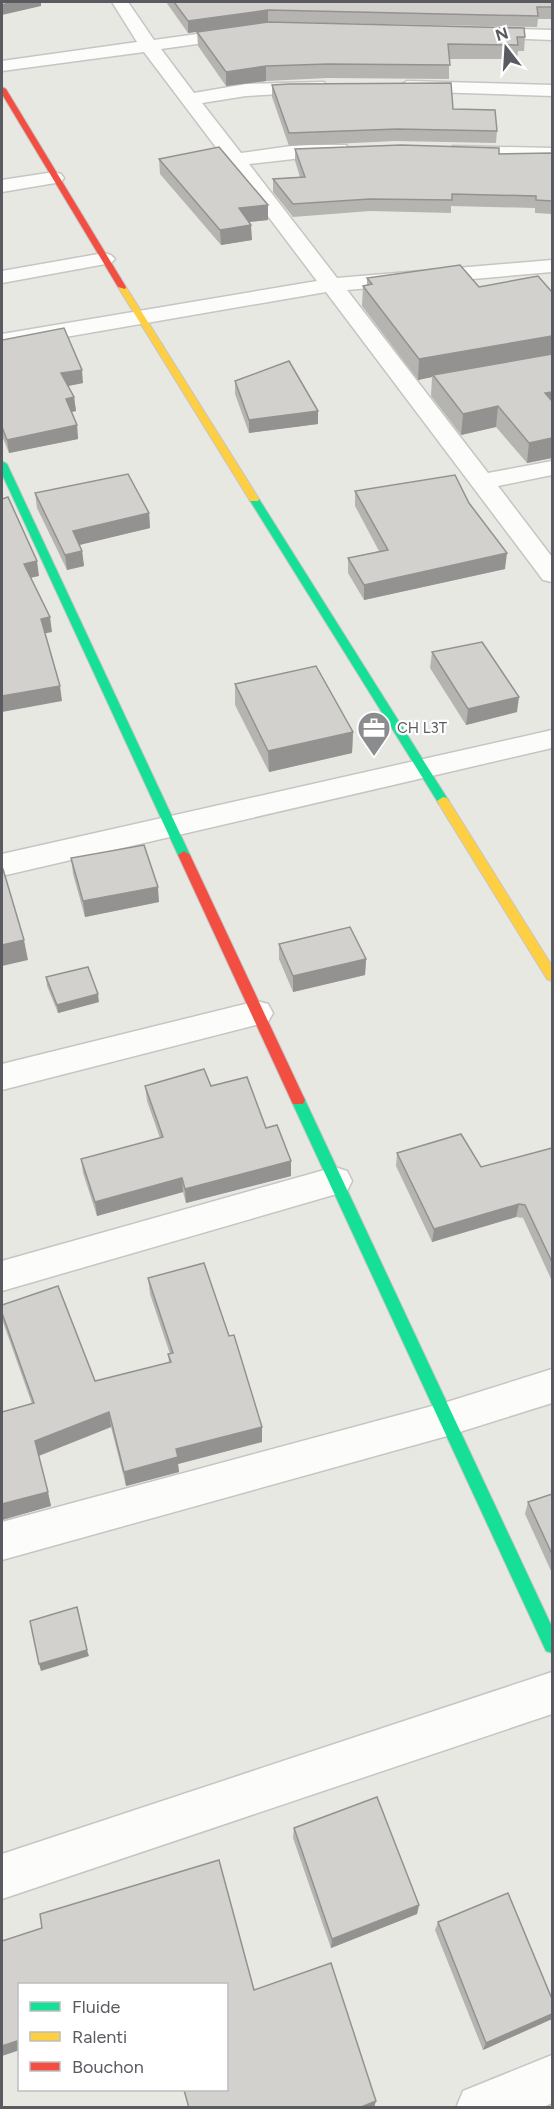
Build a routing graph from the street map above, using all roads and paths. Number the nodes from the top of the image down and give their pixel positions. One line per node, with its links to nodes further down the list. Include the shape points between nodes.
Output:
1 (120, 2): 5 (street)
2 (256, 31): 5 (street)
3 (458, 33): 4 (street)
4 (552, 35)
5 (149, 46): 6 (street); 11 (street)
6 (2, 66)
7 (331, 85): 11 (street, via 246,90)
8 (389, 86): 10 (street)
9 (2, 89): 16 (street)
10 (552, 91)
11 (190, 99): 15 (street)
12 (358, 149): 15 (street, via 298,151)
13 (438, 151): 14 (street)
14 (552, 154)
15 (236, 160): 21 (street)
16 (54, 178): 17 (street); 18 (street)
17 (2, 186)
18 (104, 259): 20 (street); 22 (street)
19 (552, 266): 21 (street)
20 (2, 277)
21 (332, 285): 22 (street); 25 (street)
22 (141, 318): 23 (street); 31 (street)
23 (2, 341)
24 (436, 386): 25 (street)
25 (412, 390): 28 (street)
26 (2, 464): 32 (street)
27 (552, 468): 28 (street)
28 (482, 482): 29 (street)
29 (552, 574)
30 (552, 739): 31 (street)
31 (422, 768): 32 (street); 34 (street)
32 (170, 826): 33 (street); 35 (street)
33 (2, 865)
34 (552, 976)
35 (257, 1013): 36 (street); 37 (street)
36 (2, 1077)
37 (335, 1181): 38 (street); 40 (street)
38 (2, 1276)
39 (552, 1386): 40 (street)
40 (447, 1419): 41 (street); 42 (street)
41 (2, 1541)
42 (552, 1645)
43 (552, 1693): 44 (street)
44 (2, 1877)
45 (552, 2079): 46 (street)
46 (480, 2108)

